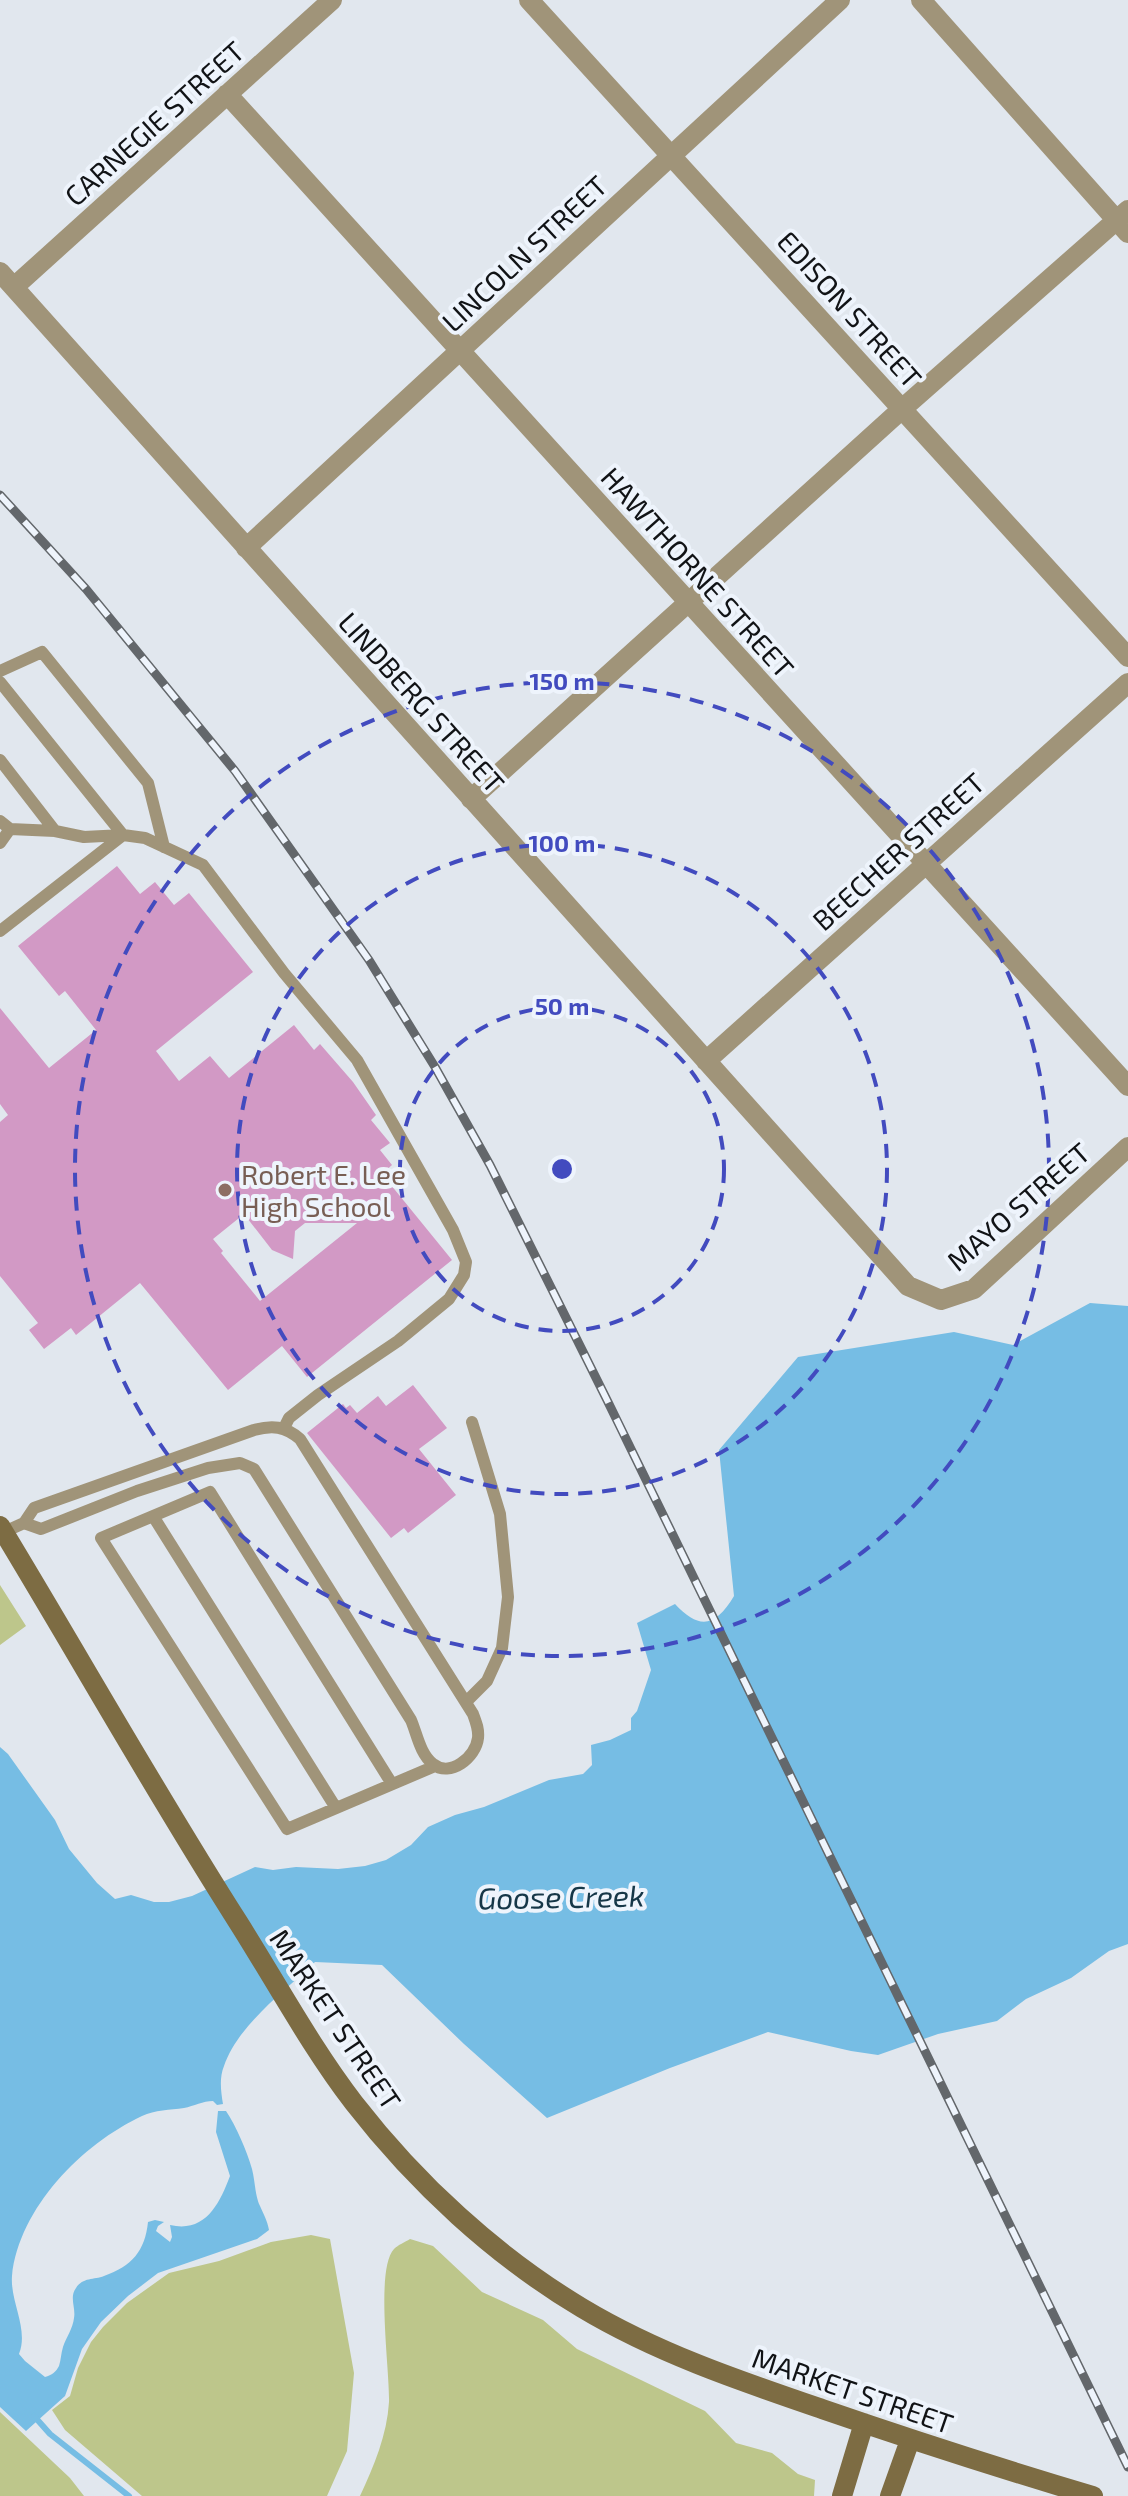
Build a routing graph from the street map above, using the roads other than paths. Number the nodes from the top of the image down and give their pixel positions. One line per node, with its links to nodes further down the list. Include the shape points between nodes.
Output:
1 (332, 0): 5 (street, CARNEGIE STREET)
2 (529, 0): 6 (street, EDISON STREET)
3 (840, 0): 6 (street, LINCOLN STREET)
4 (921, 0): 7 (street)
5 (227, 94): 8 (street, CARNEGIE STREET); 9 (street, HAWTHORNE STREET)
6 (672, 155): 9 (street, LINCOLN STREET); 10 (street, EDISON STREET)
7 (1124, 221): 10 (street)
8 (7, 280): 11 (street, LINDBERG STREET)
9 (460, 351): 11 (street, LINCOLN STREET); 12 (street, HAWTHORNE STREET)
10 (902, 409): 12 (street); 13 (street, EDISON STREET)
11 (246, 548): 18 (street, LINDBERG STREET)
12 (688, 602): 18 (street); 24 (street, HAWTHORNE STREET)
13 (1128, 657)
14 (0, 671): 23 (lane, via 42,652 148,783)
15 (0, 682): 21 (lane)
16 (1128, 683): 24 (street, BEECHER STREET)
17 (0, 760): 20 (lane)
18 (471, 799): 26 (street, LINDBERG STREET)
19 (5, 825): 20 (lane); 22 (lane)
20 (55, 831): 21 (lane, via 84,837)
21 (123, 835): 23 (lane); 25 (lane)
22 (0, 843)
23 (164, 847): 31 (lane, via 203,865 357,1060 466,1262 457,1288 442,1305 289,1418)
24 (926, 864): 26 (street, BEECHER STREET); 27 (street, HAWTHORNE STREET)
25 (0, 931)
26 (706, 1061): 29 (street, LINDBERG STREET, via 908,1286)
27 (1128, 1086)
28 (1128, 1147): 29 (street, MAYO STREET, via 974,1289)
29 (941, 1300)
30 (472, 1422): 37 (lane, via 500,1514 508,1597 502,1648 487,1681)
31 (284, 1428): 35 (lane, via 254,1430 34,1508); 37 (lane, via 300,1439)
32 (208, 1468): 33 (lane); 35 (lane, via 41,1529); 38 (lane, via 240,1463 254,1469)
33 (210, 1492): 34 (lane); 39 (lane)
34 (153, 1516): 40 (lane); 40 (lane, via 101,1538 287,1829)
35 (24, 1523): 36 (lane)
36 (2, 1529): 41 (main road, MARKET STREET, via 181,1833 314,2043 403,2160 516,2264 582,2308 722,2376)
37 (466, 1702): 38 (lane, via 479,1740 460,1764)
38 (435, 1766): 39 (lane)
39 (392, 1784): 40 (lane)
40 (336, 1808)
41 (864, 2423): 42 (main road, MARKET STREET); 44 (main road)
42 (910, 2440): 43 (main road, MARKET STREET); 45 (main road)
43 (1055, 2490): 46 (main road, MARKET STREET)
44 (842, 2496)
45 (890, 2496)
46 (1093, 2496)

